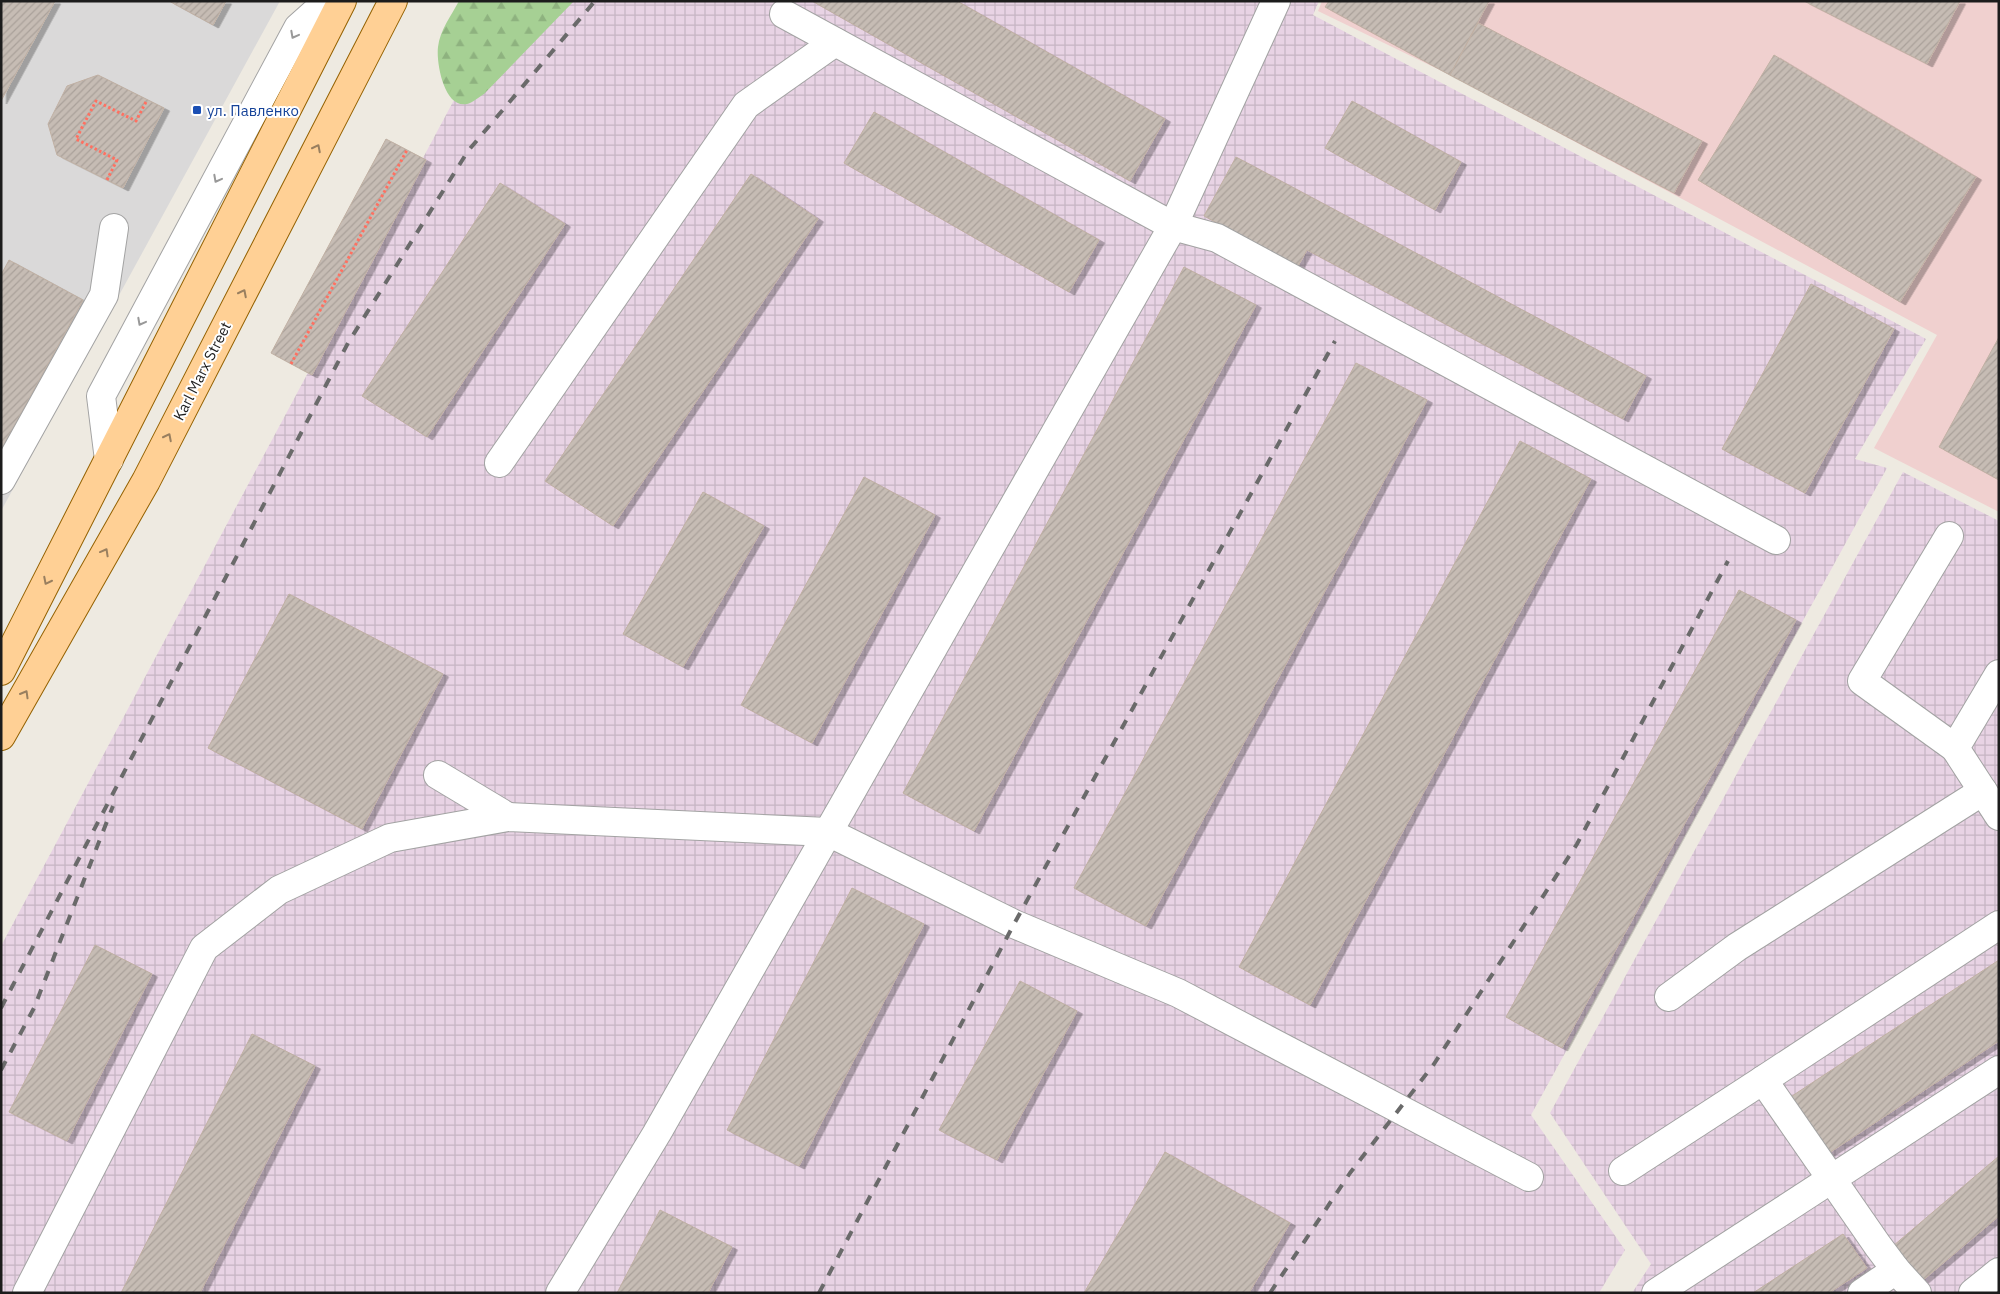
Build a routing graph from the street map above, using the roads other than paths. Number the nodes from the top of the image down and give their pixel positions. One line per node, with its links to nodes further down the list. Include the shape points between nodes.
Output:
1 (328, 1): 9 (lane, one-way to 9, via 298,28 101,396)
2 (342, 1): 9 (main road)
3 (393, 1): 16 (main road, Karl Marx Street, one-way to 3, via 146,481)
4 (1276, 1): 7 (lane)
5 (784, 14): 6 (lane)
6 (835, 42): 7 (lane); 10 (lane, via 746,105)
7 (1173, 226): 13 (lane, via 1217,238); 22 (lane)
8 (114, 228): 11 (lane, via 104,295)
9 (109, 460): 14 (main road, one-way to 14)
10 (499, 462)
11 (1, 480)
12 (1950, 536): 17 (lane, via 1862,681)
13 (1776, 540)
14 (1, 671)
15 (1999, 674): 17 (lane)
16 (1, 736)
17 (1956, 748): 19 (lane)
18 (438, 775): 21 (lane)
19 (1983, 791): 20 (lane); 24 (lane, via 1737,947)
20 (1999, 816)
21 (508, 817): 22 (lane); 32 (lane, via 390,838 279,890 204,948)
22 (828, 832): 28 (lane, via 1014,924 1178,993); 33 (lane, via 657,1133)
23 (1999, 925): 26 (lane)
24 (1669, 997)
25 (1999, 1070): 29 (lane)
26 (1763, 1080): 27 (lane); 29 (lane)
27 (1623, 1171)
28 (1529, 1177)
29 (1832, 1180): 30 (lane); 34 (lane)
30 (1896, 1270): 35 (lane); 36 (lane)
31 (1999, 1272): 37 (lane)
32 (27, 1293)
33 (560, 1293)
34 (1656, 1293)
35 (1862, 1293)
36 (1917, 1293)
37 (1973, 1293)

